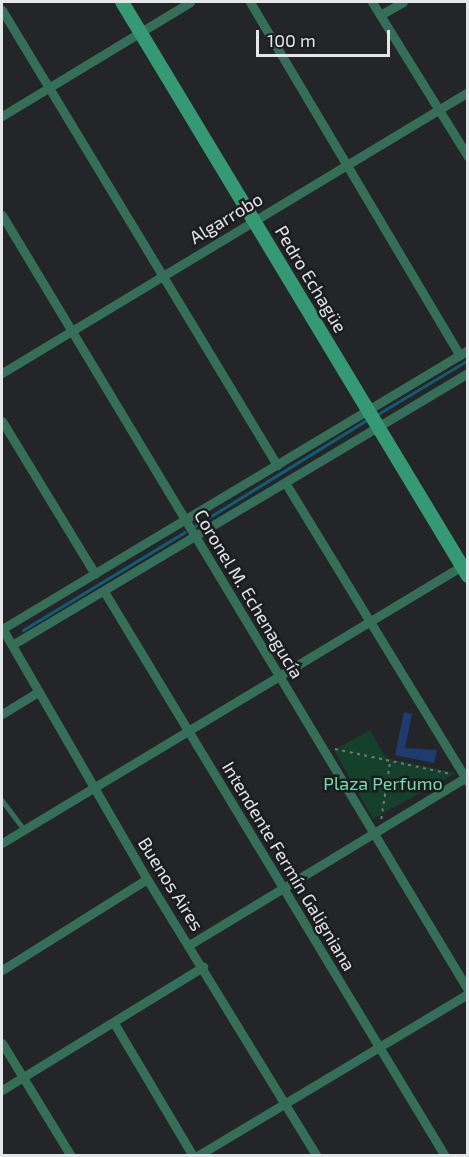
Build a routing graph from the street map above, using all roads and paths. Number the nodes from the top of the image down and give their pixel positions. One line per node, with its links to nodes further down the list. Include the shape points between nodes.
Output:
1 (122, 2): 8 (street, Pedro Echagüe)
2 (190, 2): 8 (street)
3 (250, 2): 14 (street)
4 (372, 2): 7 (street)
5 (403, 2): 7 (street)
6 (2, 10): 9 (street)
7 (380, 15): 11 (street)
8 (140, 31): 9 (street); 16 (street, Pedro Echagüe)
9 (48, 87): 12 (street); 17 (street)
10 (468, 92): 11 (street, Algarrobo)
11 (438, 110): 13 (street); 14 (street, Algarrobo)
12 (2, 116)
13 (468, 157)
14 (347, 165): 16 (street, Algarrobo); 19 (street)
15 (2, 215): 18 (street, Coronel M. Echenagucía)
16 (255, 220): 17 (street, Algarrobo); 22 (street, Pedro Echagüe)
17 (162, 277): 18 (street, Algarrobo); 25 (street)
18 (71, 330): 20 (street, Algarrobo); 27 (street, Coronel M. Echenagucía)
19 (464, 353): 22 (street)
20 (2, 373)
21 (468, 373): 24 (street)
22 (369, 411): 24 (street, Pedro Echagüe); 25 (street)
23 (2, 421): 30 (street)
24 (378, 426): 26 (street); 29 (street, Pedro Echagüe)
25 (277, 465): 27 (street)
26 (286, 484): 28 (street); 32 (street)
27 (185, 520): 28 (street, Coronel M. Echenagucía); 30 (street)
28 (196, 538): 31 (street); 35 (street, Coronel M. Echenagucía)
29 (466, 568): 32 (street)
30 (95, 574): 33 (street)
31 (105, 593): 34 (street); 38 (street, Intendente Fermín Galigniana)
32 (372, 624): 35 (street); 41 (street)
33 (2, 628): 34 (street, Buenos Aires)
34 (12, 645): 36 (street, Buenos Aires)
35 (279, 676): 38 (street); 39 (street, Coronel M. Echenagucía)
36 (38, 692): 37 (street); 42 (street, Buenos Aires)
37 (2, 714)
38 (189, 731): 42 (street); 48 (street, Intendente Fermín Galigniana)
39 (323, 746): 40 (path); 45 (street, Coronel M. Echenagucía)
40 (390, 760): 41 (path); 45 (path)
41 (467, 778): 45 (street)
42 (95, 789): 44 (street); 47 (street, Buenos Aires)
43 (2, 800): 44 (lane)
44 (24, 829): 46 (street)
45 (377, 831): 48 (street); 52 (street, Coronel M. Echenagucía)
46 (2, 843)
47 (147, 879): 49 (street, Buenos Aires); 51 (street)
48 (282, 887): 49 (street); 55 (street, Intendente Fermín Galigniana)
49 (189, 945): 50 (street, Buenos Aires)
50 (203, 967): 53 (street); 58 (street, Buenos Aires)
51 (2, 970)
52 (468, 992): 55 (street)
53 (114, 1023): 56 (street); 60 (street)
54 (2, 1043): 56 (street)
55 (380, 1047): 58 (street); 63 (street, Intendente Fermín Galigniana)
56 (23, 1077): 57 (street); 59 (street)
57 (2, 1090)
58 (285, 1102): 61 (street); 62 (street, Buenos Aires)
59 (71, 1155)
60 (193, 1155)
61 (197, 1155)
62 (317, 1155)
63 (445, 1155)

